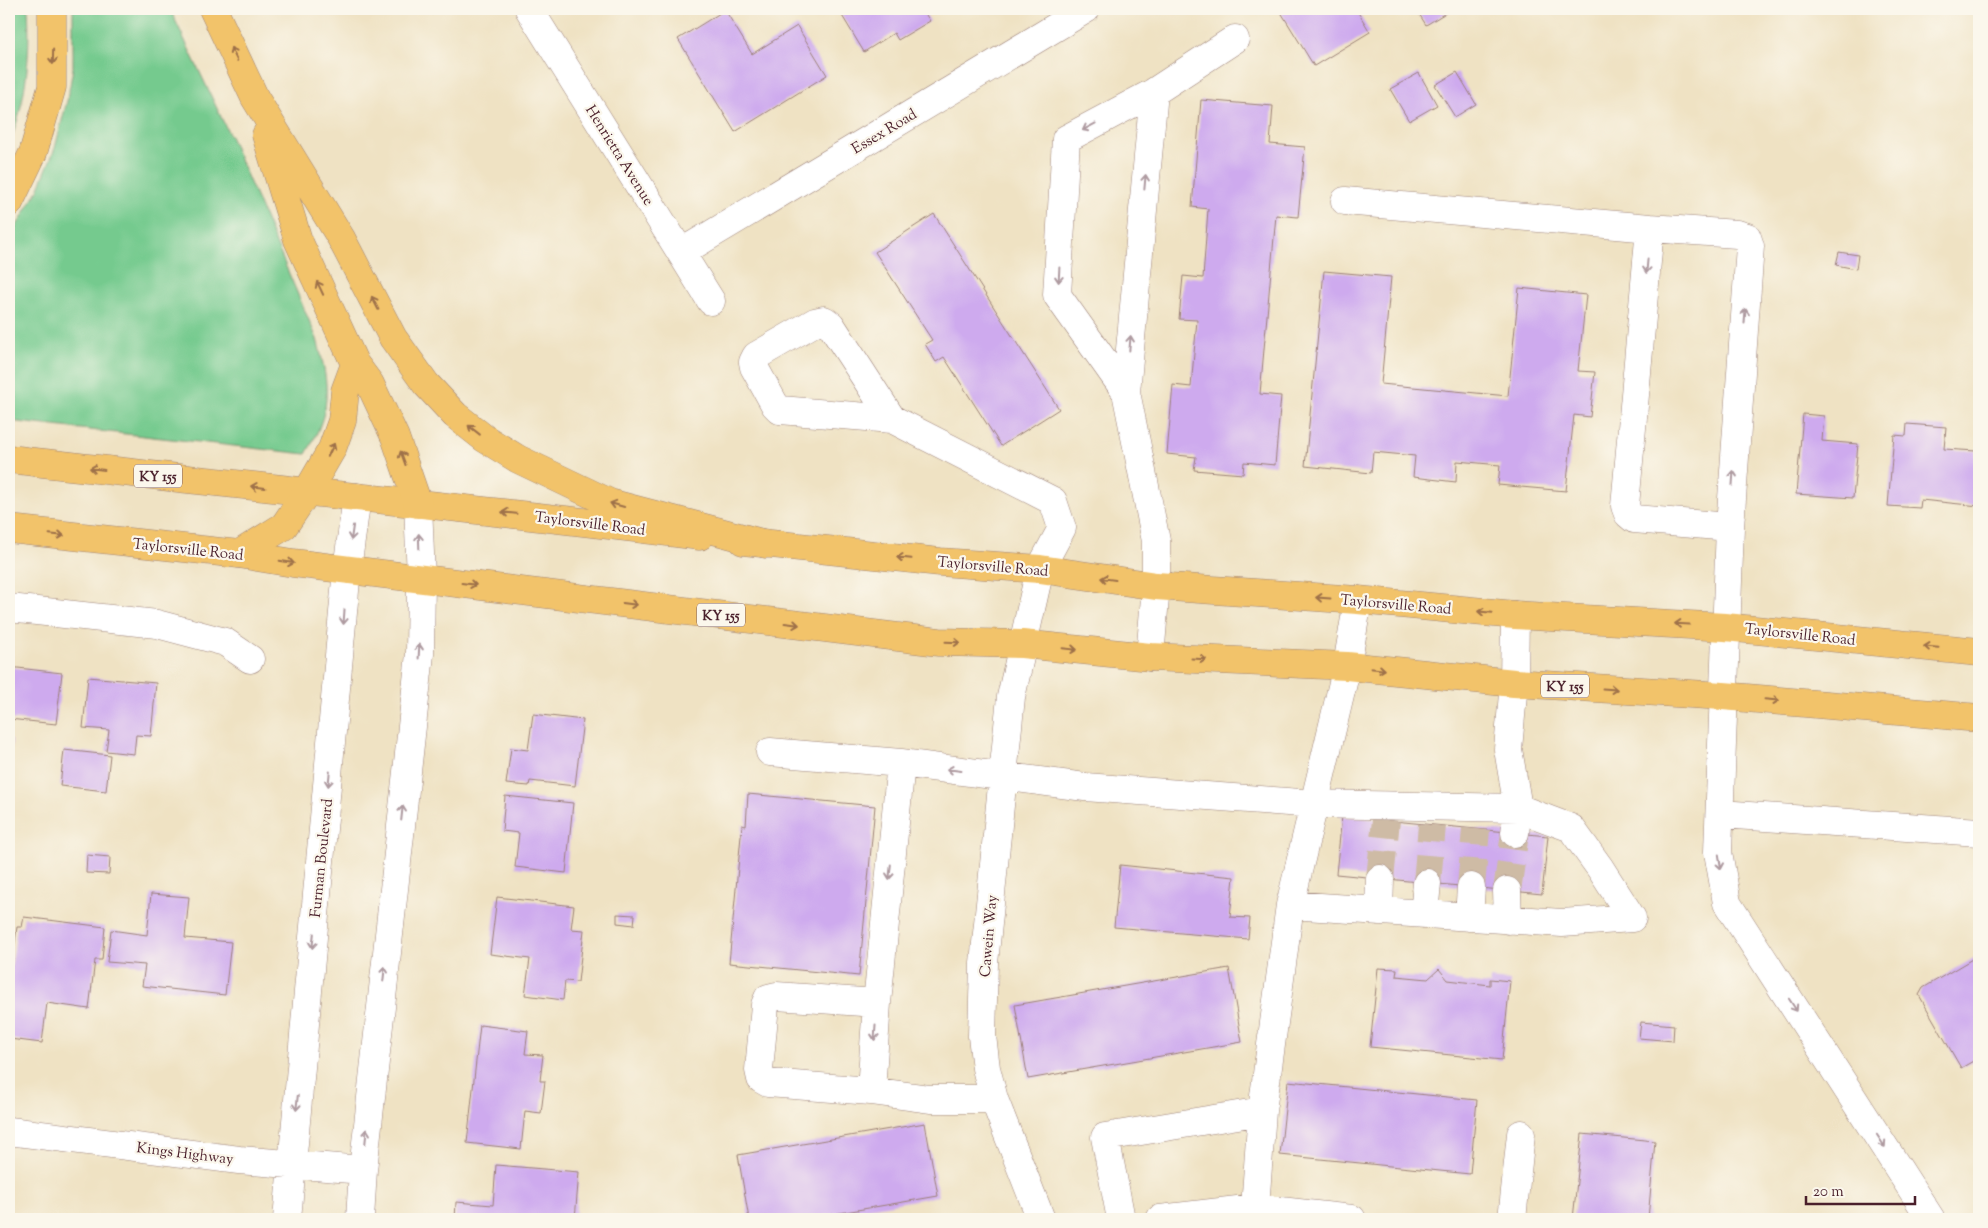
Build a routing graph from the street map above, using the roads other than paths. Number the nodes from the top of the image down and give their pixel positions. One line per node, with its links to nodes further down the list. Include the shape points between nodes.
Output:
1 (52, 9): 9 (main road, one-way to 9, via 52,87 33,153)
2 (213, 9): 7 (main road, one-way to 2)
3 (530, 9): 11 (street, Henrietta Avenue)
4 (1086, 9): 11 (street, Essex Road)
5 (1235, 39): 6 (street)
6 (1154, 92): 14 (street, one-way to 6); 14 (street, one-way to 14, via 1066,139 1057,295)
7 (255, 98): 13 (main road, one-way to 7, via 298,240); 22 (main road, one-way to 7, via 610,503 518,459 455,416 426,384 393,338 341,238)
8 (1345, 201): 10 (street)
9 (9, 203)
10 (1650, 228): 20 (street, one-way to 10, via 1750,246 1747,237 1738,234); 20 (street, one-way to 20, via 1624,506 1634,519)
11 (682, 252): 12 (street, Henrietta Avenue)
12 (712, 301)
13 (355, 364): 17 (main road, one-way to 13, via 332,448 342,422 345,391); 19 (main road, one-way to 13, via 395,437 370,384)
14 (1126, 392): 27 (street, via 1156,541)
15 (892, 419): 15 (street, via 831,325 824,320 756,356 753,362 780,410); 25 (street, Cawein Way, via 1053,501 1062,528)
16 (9, 459): 17 (main road, Taylorsville Road / KY 155, one-way to 16)
17 (307, 492): 18 (main road, Taylorsville Road / KY 155); 23 (main road, via 284,526)
18 (357, 497): 19 (main road, Taylorsville Road / KY 155); 24 (street, Furman Boulevard, one-way to 24)
19 (418, 504): 22 (main road, Taylorsville Road / KY 155, one-way to 19); 26 (street, one-way to 19)
20 (1730, 527): 31 (street)
21 (9, 529): 23 (main road, Taylorsville Road / KY 155, one-way to 23)
22 (766, 544): 25 (main road, Taylorsville Road / KY 155, one-way to 22)
23 (239, 554): 24 (main road, Taylorsville Road / KY 155, one-way to 24)
24 (348, 569): 26 (main road, Taylorsville Road / KY 155); 62 (street, Furman Boulevard, one-way to 62)
25 (1040, 570): 27 (main road, Taylorsville Road / KY 155, one-way to 25); 32 (street, Cawein Way)
26 (420, 578): 32 (main road, Taylorsville Road / KY 155, one-way to 32, via 939,642); 63 (street, one-way to 26, via 420,654)
27 (1156, 586): 28 (main road, Taylorsville Road / KY 155, one-way to 27); 34 (street)
28 (1358, 600): 30 (main road, Taylorsville Road / KY 155, one-way to 28); 36 (street)
29 (9, 608): 35 (street, via 157,624 224,642)
30 (1515, 615): 31 (main road, Taylorsville Road / KY 155, one-way to 30); 37 (street)
31 (1725, 627): 33 (main road, Taylorsville Road / KY 155, one-way to 31); 38 (street)
32 (1022, 644): 34 (main road, Taylorsville Road / KY 155, one-way to 34); 42 (street, Cawein Way, via 1011,697)
33 (1979, 652)
34 (1150, 657): 36 (main road, Taylorsville Road / KY 155, one-way to 36)
35 (250, 659)
36 (1347, 666): 37 (main road, Taylorsville Road / KY 155, one-way to 37); 43 (street)
37 (1514, 682): 38 (main road, Taylorsville Road / KY 155, one-way to 38); 45 (street, via 1508,749)
38 (1723, 696): 39 (main road, Taylorsville Road / KY 155, one-way to 39); 44 (street)
39 (1979, 718)
40 (770, 752): 41 (street)
41 (901, 763): 42 (street, one-way to 41); 56 (street, one-way to 56)
42 (1003, 775): 43 (street, via 1085,787); 58 (street, Cawein Way, via 984,963 982,1036)
43 (1314, 804): 45 (street, via 1387,813); 51 (street)
44 (1720, 814): 46 (street); 72 (street, one-way to 72, via 1718,852 1727,903)
45 (1517, 820): 55 (street, via 1571,828 1632,918 1562,923)
46 (1979, 832)
47 (1380, 879): 52 (street)
48 (1427, 883): 53 (street)
49 (1471, 887): 54 (street)
50 (1507, 891): 55 (street)
51 (1290, 905): 52 (street); 59 (street)
52 (1379, 911): 53 (street)
53 (1424, 914): 54 (street)
54 (1469, 917): 55 (street)
55 (1508, 920)
56 (877, 1003): 57 (street, one-way to 57); 57 (street, via 768,998 759,1070 761,1079 768,1083)
57 (871, 1091): 58 (street, via 930,1099)
58 (994, 1099): 67 (street, Cawein Way)
59 (1262, 1111): 64 (street); 68 (street, via 1105,1137)
60 (9, 1131): 62 (street, Kings Highway)
61 (1521, 1134): 71 (street)
62 (292, 1164): 63 (street, Kings Highway); 65 (street, Furman Boulevard)
63 (363, 1170): 66 (street)
64 (1255, 1208): 69 (street); 70 (street)
65 (287, 1219)
66 (360, 1219)
67 (1040, 1219)
68 (1121, 1219)
69 (1160, 1219)
70 (1352, 1219)
71 (1512, 1219)
72 (1931, 1219)

